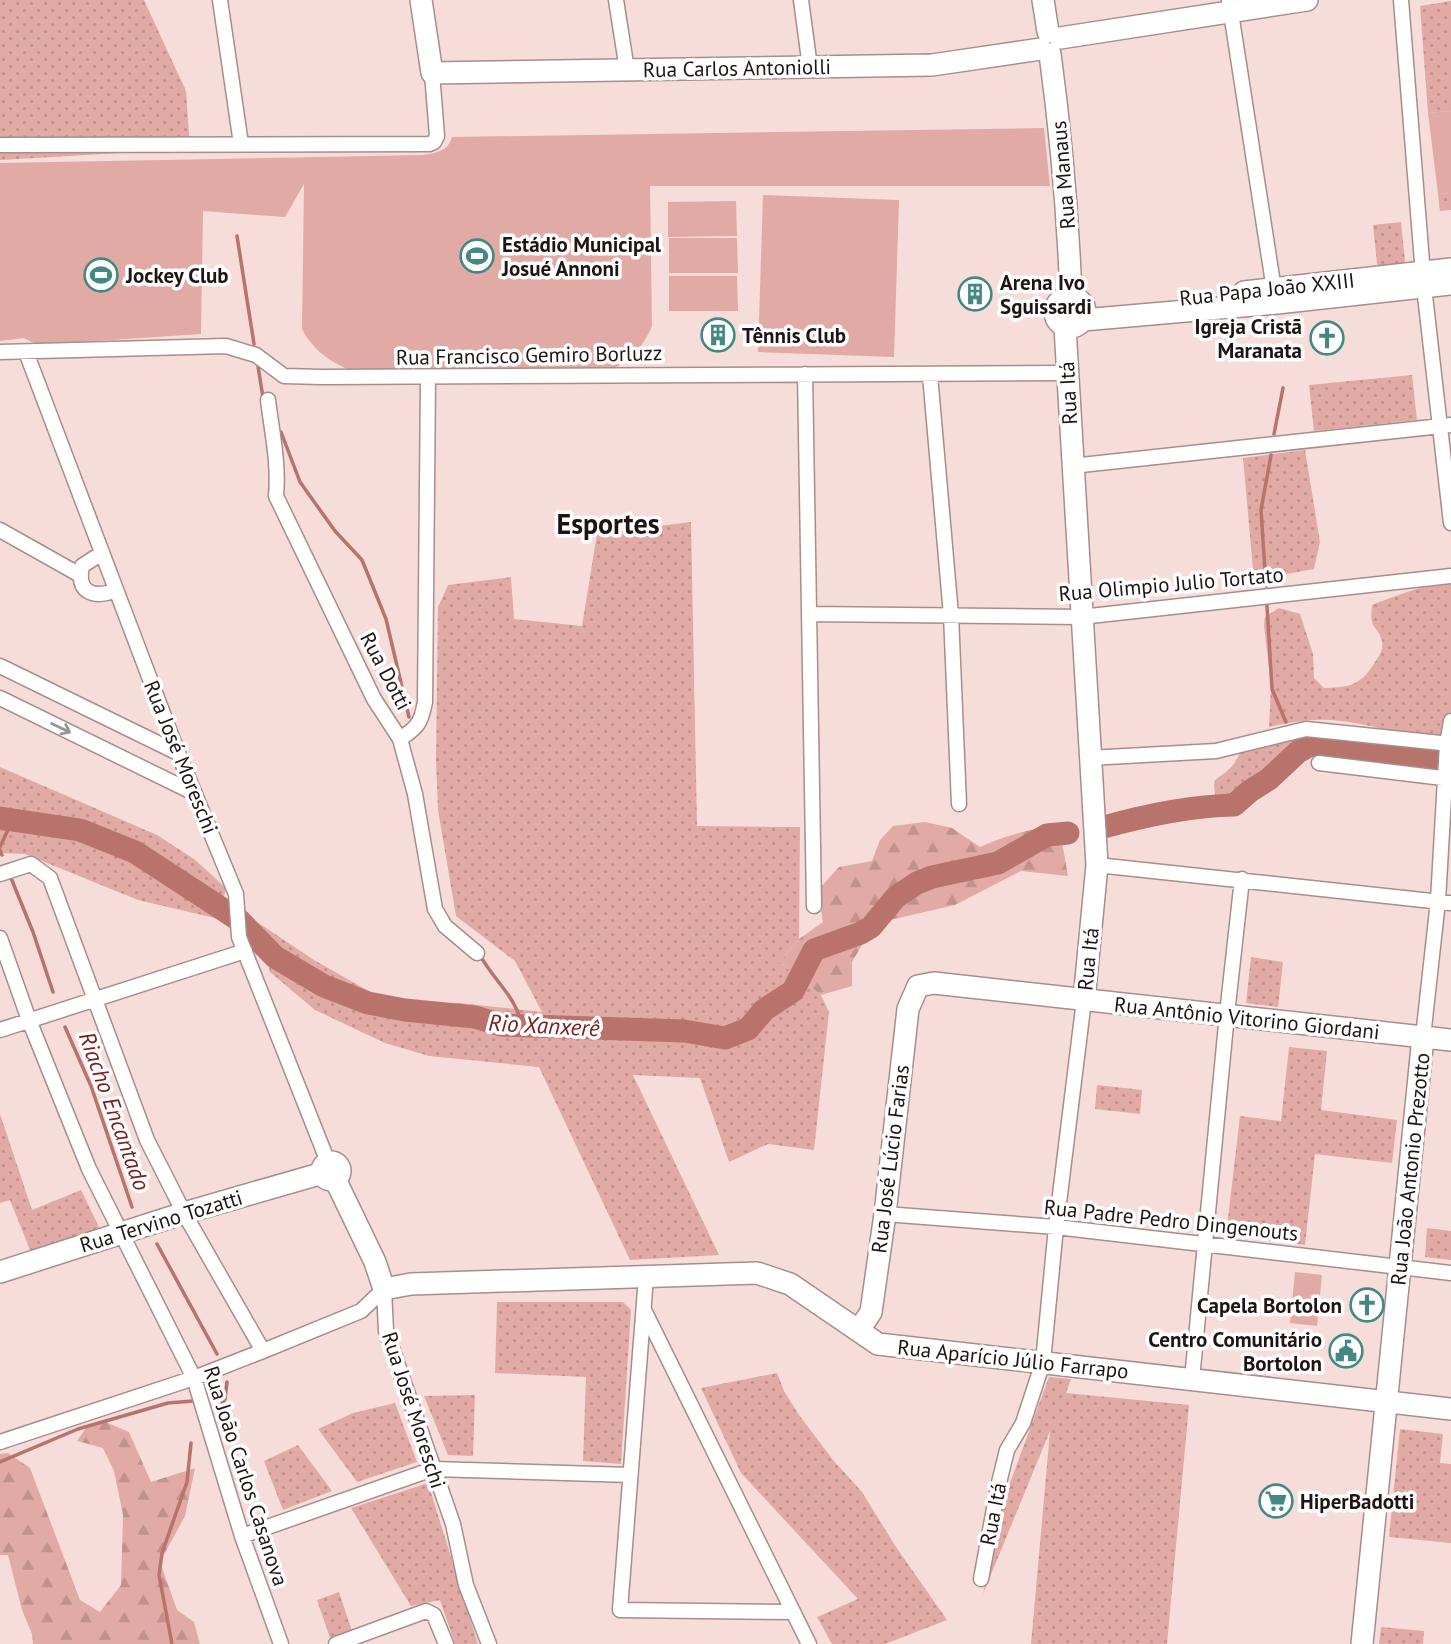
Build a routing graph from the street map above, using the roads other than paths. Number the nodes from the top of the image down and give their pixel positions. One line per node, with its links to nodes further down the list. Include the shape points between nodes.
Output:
1 (220, 0): 13 (street)
2 (421, 0): 12 (street)
3 (616, 0): 11 (street)
4 (801, 0): 10 (street)
5 (1043, 0): 9 (street, Rua Manaus)
6 (1307, 0): 8 (street, Rua Carlos Antoniolli)
7 (1401, 0): 16 (street)
8 (1230, 6): 9 (street, Rua Carlos Antoniolli); 18 (street)
9 (1050, 43): 10 (street, Rua Carlos Antoniolli, via 932,65); 19 (street, Rua Manaus)
10 (810, 67): 11 (street, Rua Carlos Antoniolli)
11 (627, 70): 12 (street, Rua Carlos Antoniolli)
12 (432, 73): 13 (street, via 437,136 429,144)
13 (241, 144): 14 (street)
14 (0, 145)
15 (1451, 269): 16 (street, Rua Papa João XXIII)
16 (1424, 279): 17 (street, Rua Papa João XXIII); 18 (street, Rua Papa João XXIII); 27 (street)
17 (1451, 284)
18 (1275, 296): 19 (street, Rua Papa João XXIII)
19 (1075, 312): 22 (street, Rua Itá)
20 (0, 352): 21 (street, Rua Francisco Gemiro Borluzz)
21 (26, 352): 25 (street, Rua Francisco Gemiro Borluzz, via 226,346 256,355 284,376); 31 (street, Rua José Moreschi)
22 (1067, 373): 24 (street, Rua Francisco Gemiro Borluzz); 28 (street, Rua Itá)
23 (805, 374): 24 (street, Rua Francisco Gemiro Borluzz); 25 (street, Rua Francisco Gemiro Borluzz); 35 (street)
24 (930, 375): 36 (street)
25 (428, 377): 41 (street, via 425,702 421,721)
26 (268, 400): 41 (street, Rua Dotti, via 278,474 276,496 374,699)
27 (1446, 425): 28 (street); 29 (street)
28 (1072, 466): 37 (street, Rua Itá)
29 (1451, 523)
30 (0, 530): 32 (street)
31 (102, 554): 32 (street, via 86,562); 34 (street, Rua José Moreschi)
32 (80, 575): 34 (street, via 92,594)
33 (1451, 576): 37 (street, Rua Olimpio Julio Tortato)
34 (116, 590): 42 (street, Rua José Moreschi)
35 (811, 614): 36 (street, Rua Olimpio Julio Tortato); 52 (street)
36 (951, 615): 37 (street, Rua Olimpio Julio Tortato); 47 (street)
37 (1081, 617): 43 (street, Rua Itá)
38 (0, 666): 42 (street)
39 (0, 698): 46 (street, one-way to 46)
40 (1451, 721): 44 (street, Rua João Antonio Prezotto)
41 (400, 739): 55 (street, Rua Dotti, via 415,794 435,909 445,926)
42 (178, 753): 46 (street, Rua José Moreschi)
43 (1089, 758): 44 (street, via 1216,751 1306,729); 48 (street, Rua Itá)
44 (1448, 762): 45 (street); 51 (street, Rua João Antonio Prezotto)
45 (1319, 763)
46 (194, 793): 54 (street, Rua José Moreschi, via 236,894 237,930)
47 (959, 804)
48 (1097, 865): 50 (street); 58 (street, Rua Itá)
49 (0, 874): 57 (street, via 31,864 50,878)
50 (1242, 879): 51 (street); 59 (street)
51 (1444, 902): 62 (street, Rua João Antonio Prezotto)
52 (814, 906)
53 (0, 938): 60 (street, Rua João Carlos Casanova)
54 (244, 951): 57 (street); 64 (street, Rua José Moreschi)
55 (477, 953)
56 (918, 986): 58 (street, Rua Antônio Vitorino Giordani, via 934,983); 66 (street, Rua José Lúcio Farias, via 908,1009)
57 (94, 1000): 60 (street); 65 (street, via 148,1140)
58 (1084, 1000): 59 (street, Rua Antônio Vitorino Giordani); 67 (street, Rua Itá)
59 (1227, 1014): 62 (street, Rua Antônio Vitorino Giordani); 69 (street)
60 (29, 1020): 61 (street); 68 (street, Rua João Carlos Casanova)
61 (0, 1030)
62 (1423, 1037): 63 (street, Rua Antônio Vitorino Giordani); 70 (street, Rua João Antonio Prezotto)
63 (1451, 1040)
64 (329, 1171): 65 (street, Rua Tervino Tozatti); 74 (street, Rua José Moreschi)
65 (184, 1213): 68 (street, Rua Tervino Tozatti); 77 (street)
66 (885, 1214): 67 (street, Rua Padre Pedro Dingenouts); 76 (street, Rua José Lúcio Farias, via 871,1312)
67 (1056, 1227): 69 (street, Rua Padre Pedro Dingenouts); 78 (street, Rua Itá)
68 (120, 1234): 71 (street, Rua Tervino Tozatti); 79 (street, Rua João Carlos Casanova)
69 (1205, 1245): 70 (street, Rua Padre Pedro Dingenouts); 80 (street)
70 (1400, 1266): 72 (street, Rua Padre Pedro Dingenouts); 81 (street, Rua João Antonio Prezotto)
71 (0, 1272)
72 (1451, 1273)
73 (646, 1278): 74 (street, Rua Aparício Júlio Farrapo, via 411,1284); 75 (street); 76 (street, Rua Aparício Júlio Farrapo, via 757,1273 790,1284)
74 (384, 1289): 77 (street, via 361,1311); 84 (street, Rua José Moreschi, via 386,1331)
75 (643, 1309): 85 (street); 88 (street)
76 (859, 1330): 78 (street, Rua Aparício Júlio Farrapo, via 878,1343)
77 (263, 1351): 79 (street)
78 (1043, 1362): 80 (street, Rua Aparício Júlio Farrapo); 87 (street, Rua Itá, via 1023,1423 1007,1450)
79 (194, 1377): 83 (street); 86 (street, Rua João Carlos Casanova)
80 (1192, 1379): 81 (street, Rua Aparício Júlio Farrapo)
81 (1387, 1402): 82 (street, Rua Aparício Júlio Farrapo); 94 (street, Rua João Antonio Prezotto)
82 (1451, 1409)
83 (0, 1443)
84 (433, 1469): 85 (street); 86 (street); 92 (street, Rua José Moreschi, via 453,1524 466,1585)
85 (630, 1475): 88 (street, via 620,1610)
86 (242, 1536): 89 (street, Rua João Carlos Casanova)
87 (981, 1579)
88 (793, 1612): 93 (street)
89 (281, 1644)
90 (336, 1644): 91 (street, via 426,1611 435,1615)
91 (446, 1644)
92 (489, 1644)
93 (809, 1644)
94 (1363, 1644)

